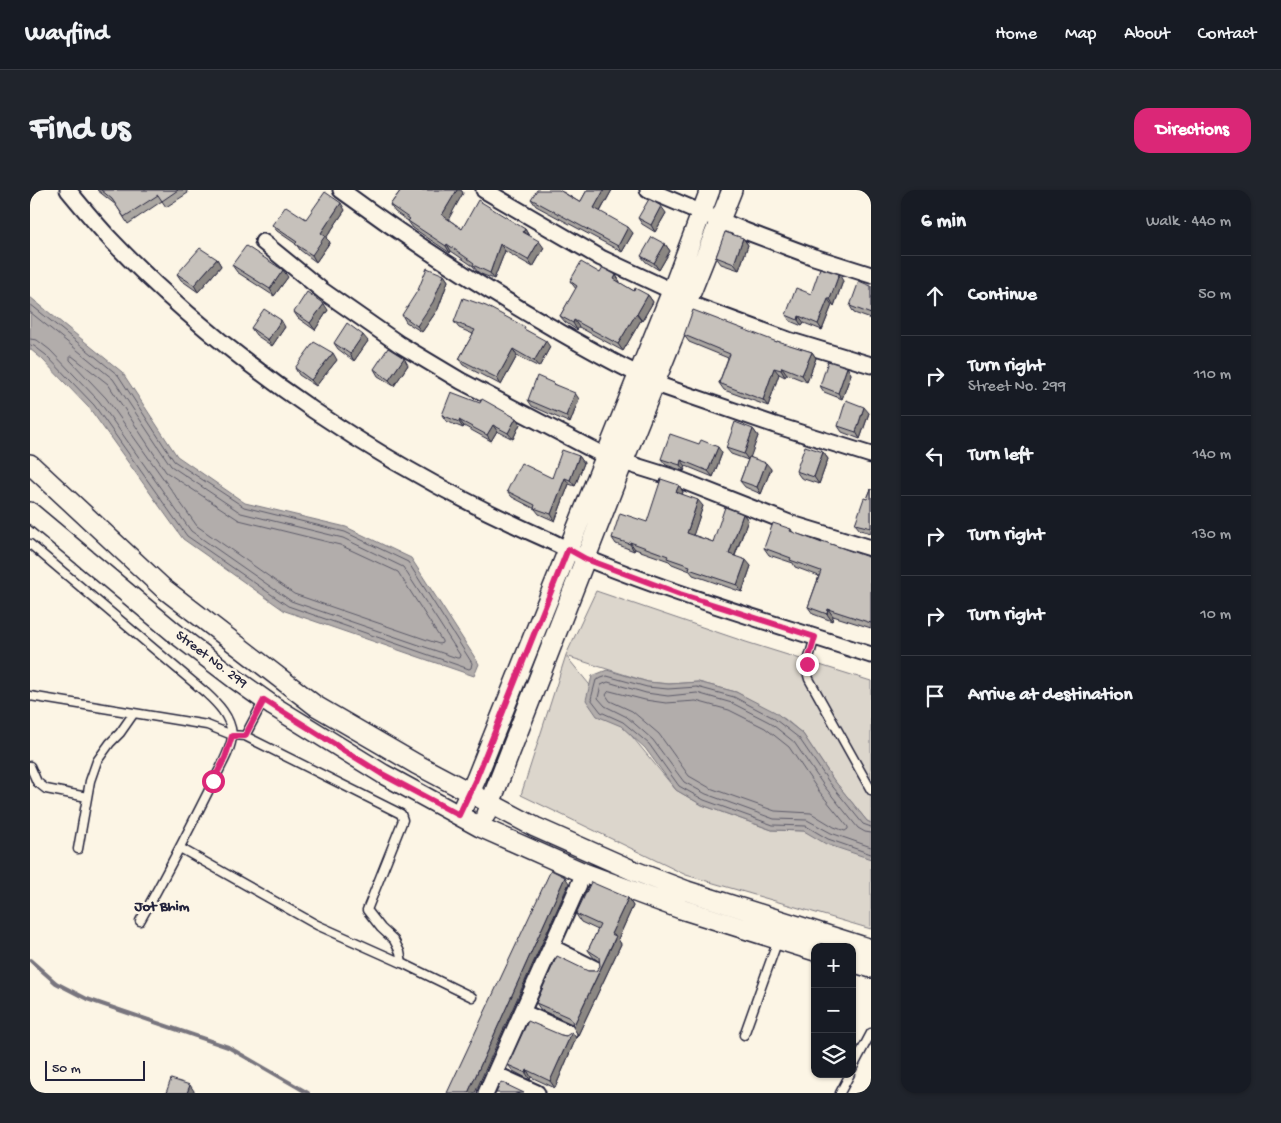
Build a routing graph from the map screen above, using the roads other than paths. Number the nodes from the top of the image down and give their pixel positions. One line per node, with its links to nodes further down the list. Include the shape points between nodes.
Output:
1 (68, 190): 23 (street, via 111,240 178,305 257,370 422,478)
2 (341, 190): 14 (street, via 456,271)
3 (484, 190): 11 (street, via 602,258)
4 (648, 190): 7 (street)
5 (710, 190): 7 (street)
6 (732, 190): 8 (street)
7 (701, 213): 8 (street); 11 (street)
8 (720, 220): 10 (street, via 814,257); 12 (street)
9 (263, 242): 17 (street, via 323,291 399,344 461,381)
10 (871, 275)
11 (672, 291): 14 (street)
12 (687, 303): 13 (street, via 788,340); 15 (street)
13 (871, 365)
14 (638, 374): 17 (street)
15 (656, 384): 16 (street, via 775,426); 18 (street)
16 (871, 455)
17 (605, 456): 23 (street)
18 (623, 462): 22 (street, via 678,479 792,524); 24 (street)
19 (30, 464): 34 (street, via 162,588 316,706)
20 (30, 512): 28 (street, Street No. 299, via 176,634)
21 (30, 544): 30 (lane, via 206,693 220,707)
22 (871, 548)
23 (568, 549): 24 (street); 34 (street)
24 (586, 559): 25 (street, via 680,594); 36 (street)
25 (815, 637): 26 (street); 33 (lane, via 806,668 809,679)
26 (871, 655)
27 (30, 696): 29 (lane)
28 (264, 700): 31 (lane); 37 (street, Street No. 299, via 382,774)
29 (134, 713): 30 (lane, via 207,725); 35 (lane, via 97,760)
30 (232, 736): 31 (lane); 39 (lane, via 225,758)
31 (245, 736): 47 (lane, via 401,814 403,820 367,910 394,940)
32 (30, 766): 35 (lane, via 37,782 46,789)
33 (871, 790)
34 (470, 793): 36 (street); 37 (street)
35 (87, 797): 40 (lane)
36 (491, 805): 38 (street); 45 (street, via 632,870 687,891)
37 (459, 815): 38 (street, Street No. 299)
38 (480, 827): 41 (street, Street No. 299)
39 (180, 848): 42 (lane); 47 (lane, via 317,925)
40 (78, 850)
41 (584, 873): 43 (street, Street No. 299); 44 (street)
42 (140, 922)
43 (778, 940): 46 (street, Street No. 299); 55 (lane)
44 (551, 947): 50 (street); 52 (street)
45 (871, 949)
46 (811, 950)
47 (402, 963): 51 (lane)
48 (856, 963): 49 (street)
49 (871, 968)
50 (597, 970)
51 (472, 997)
52 (522, 1012): 53 (street); 57 (street)
53 (569, 1033)
54 (871, 1033): 56 (lane)
55 (744, 1034)
56 (856, 1061)
57 (495, 1074): 59 (street); 60 (street)
58 (848, 1078): 61 (lane)
59 (486, 1093)
60 (537, 1093)
61 (840, 1093)

